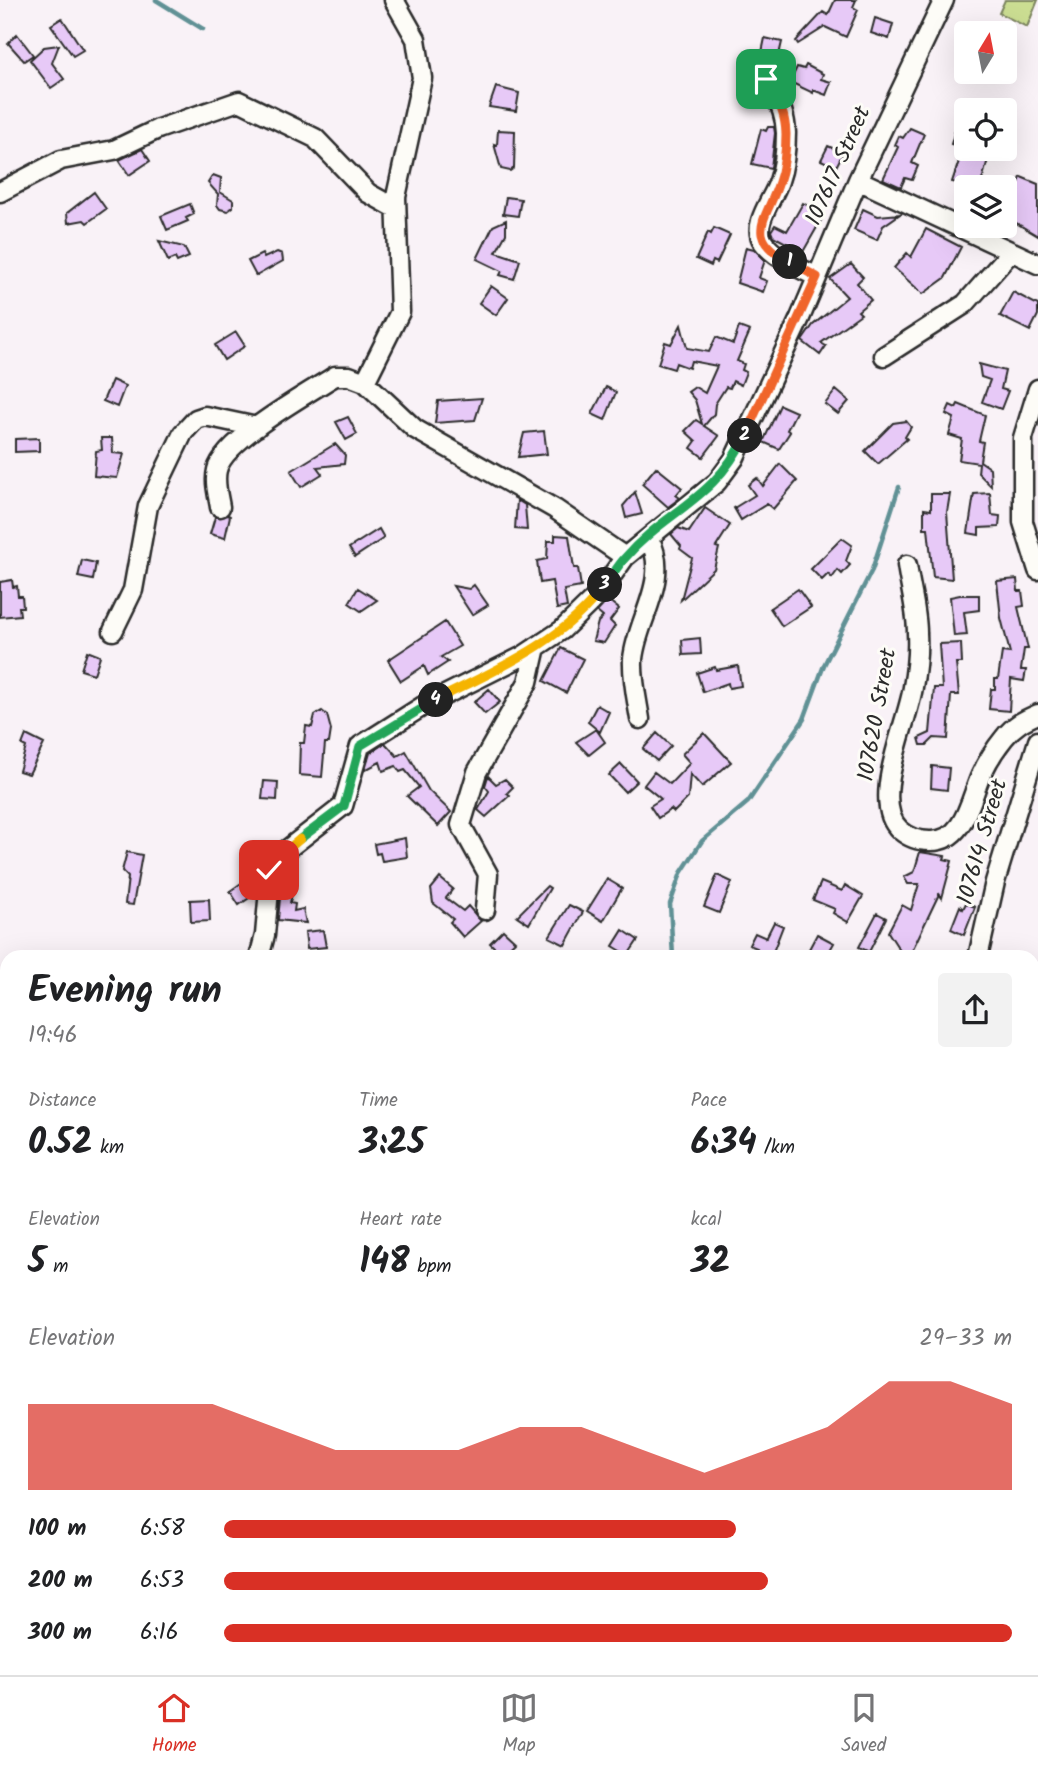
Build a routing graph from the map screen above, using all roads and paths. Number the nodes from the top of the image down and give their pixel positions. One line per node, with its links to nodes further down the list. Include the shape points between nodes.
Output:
1 (394, 0): 6 (street, via 416,39 422,78)
2 (944, 0): 4 (street, 107617 Street)
3 (766, 79): 9 (street, via 782,104 786,136 779,183 763,216 761,235 779,256)
4 (858, 180): 7 (street); 9 (street, 107617 Street)
5 (0, 192): 6 (street, via 61,160 114,150 239,101 315,138 368,192)
6 (395, 208): 11 (street, via 401,307)
7 (1011, 252): 8 (street); 10 (street, via 965,304)
8 (1038, 264)
9 (817, 277): 15 (street, 107617 Street, via 734,459 717,482)
10 (884, 356)
11 (365, 382): 13 (street, via 335,376); 16 (street, via 415,429 555,509)
12 (1038, 389): 18 (street, via 1023,438 1023,522)
13 (257, 427): 14 (street, via 232,447 217,468); 19 (street, via 205,416 183,433 148,506 133,590)
14 (220, 507)
15 (649, 538): 16 (street, 107617 Street); 22 (street, via 656,575 633,657)
16 (625, 557): 20 (street, 107617 Street, via 598,595 562,630)
17 (907, 565): 21 (street, 107620 Street, via 917,633 913,688 889,781 889,810 896,825 907,835 926,841 953,833 1004,738 1019,722)
18 (1038, 570)
19 (113, 631)
20 (536, 647): 24 (street, via 528,682 477,772 461,825 488,874); 25 (street, 107617 Street, via 423,706 360,746 344,806 271,867)
21 (1038, 714)
22 (640, 719)
23 (1038, 741): 26 (street, 107614 Street)
24 (485, 910)
25 (261, 950)
26 (980, 950)

